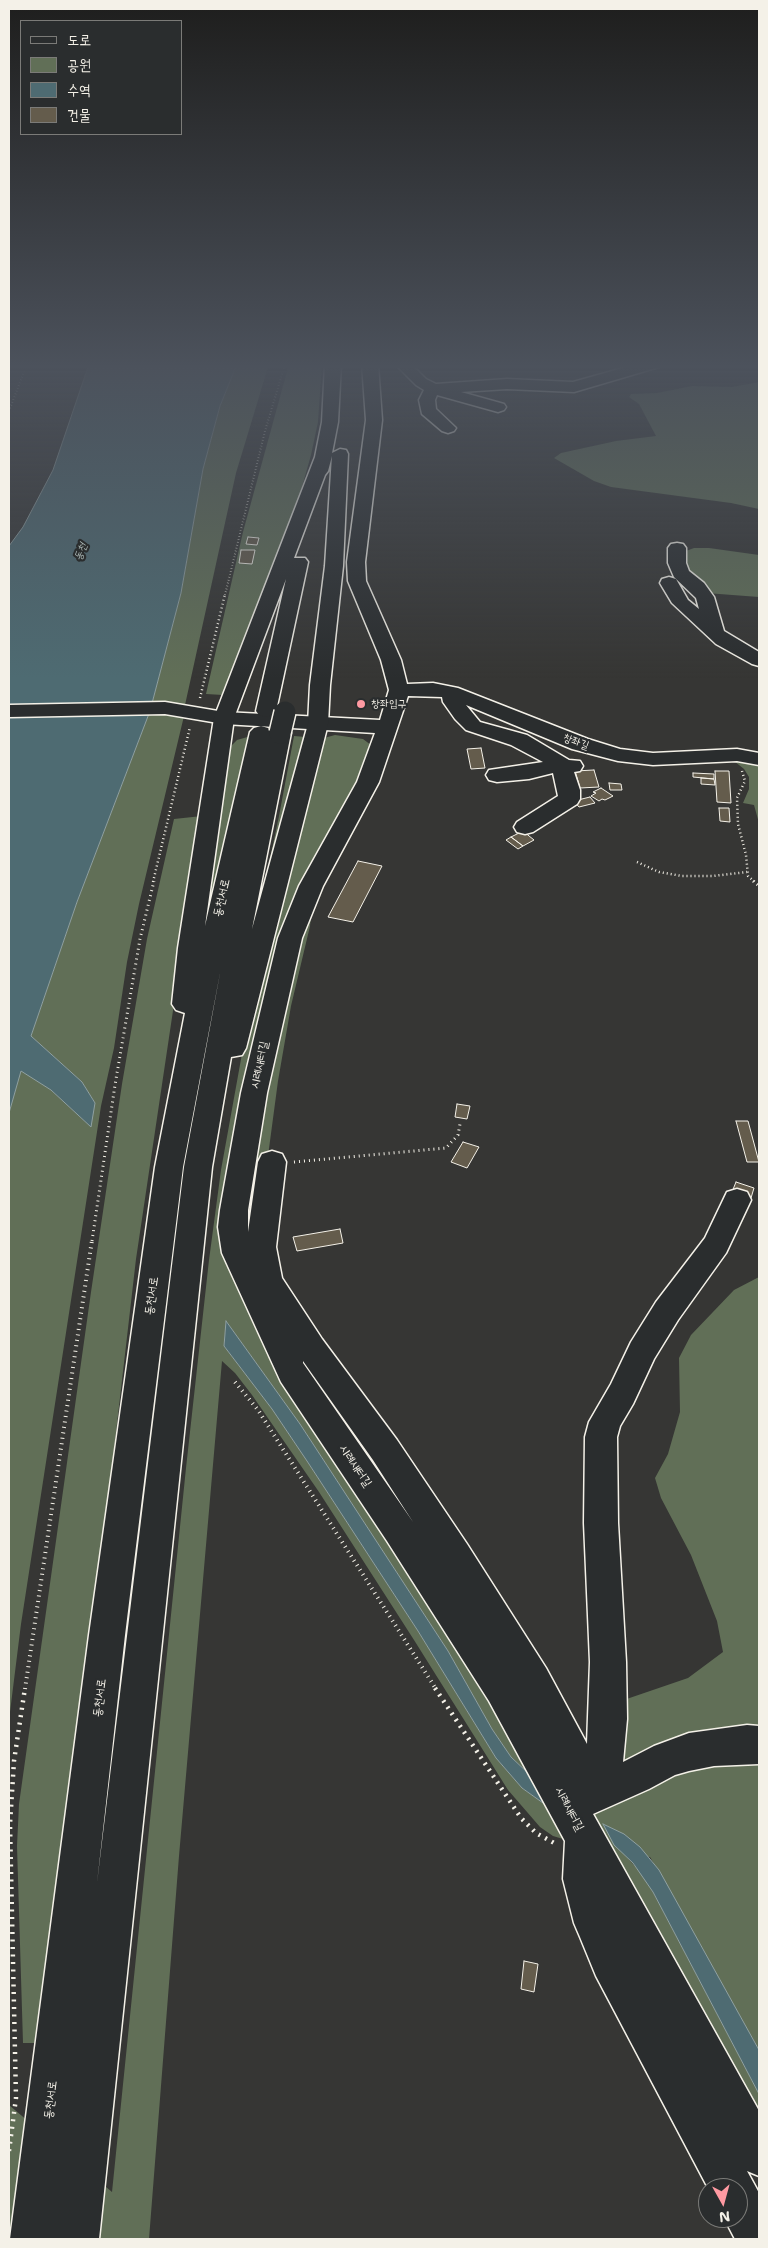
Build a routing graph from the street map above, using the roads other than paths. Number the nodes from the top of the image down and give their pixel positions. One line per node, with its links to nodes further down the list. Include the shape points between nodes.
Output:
1 (326, 469): 14 (main road)
2 (329, 469): 23 (main road, 동천서로, via 276,716 240,923)
3 (330, 469): 7 (main road, 동천서로)
4 (332, 469): 15 (main road, via 334,566)
5 (368, 469): 11 (main road, via 356,562 357,581 391,660)
6 (677, 548): 9 (main road, via 681,573 705,597)
7 (317, 564)
8 (669, 583): 9 (main road, via 681,603)
9 (715, 632): 10 (main road)
10 (759, 660)
11 (399, 690): 12 (main road, 창좌길); 16 (main road, 시례새터길)
12 (451, 692): 17 (main road, 창좌길); 19 (main road, via 462,716 473,726 519,740)
13 (9, 711): 14 (main road, via 152,708)
14 (224, 718): 15 (main road); 23 (main road, via 190,948)
15 (318, 724): 16 (main road); 23 (main road, via 244,1010)
16 (388, 727): 26 (main road, 시례새터길, via 368,782 311,886 290,938 254,1093 234,1210 233,1239 244,1271 292,1372)
17 (580, 744): 18 (main road, 창좌길, via 653,759 727,755); 19 (main road, via 584,763)
18 (759, 759)
19 (562, 766): 20 (main road); 21 (main road, via 570,799)
20 (497, 775)
21 (525, 827)
22 (272, 1162): 26 (main road, via 260,1246 268,1281 311,1348 385,1450 533,1681)
23 (184, 1167): 30 (main road, 동천서로, via 107,1635); 31 (main road, 동천서로)
24 (737, 1200): 26 (main road, via 716,1245 651,1336 605,1422 601,1523 608,1718 604,1767)
25 (759, 1745): 26 (main road, via 722,1746 667,1760)
26 (582, 1812): 27 (main road, 시례새터길); 28 (main road, via 583,1879 594,1923)
27 (759, 2154)
28 (727, 2178)
29 (748, 2218): 32 (main road)
30 (33, 2239)
31 (76, 2239)
32 (759, 2239)

